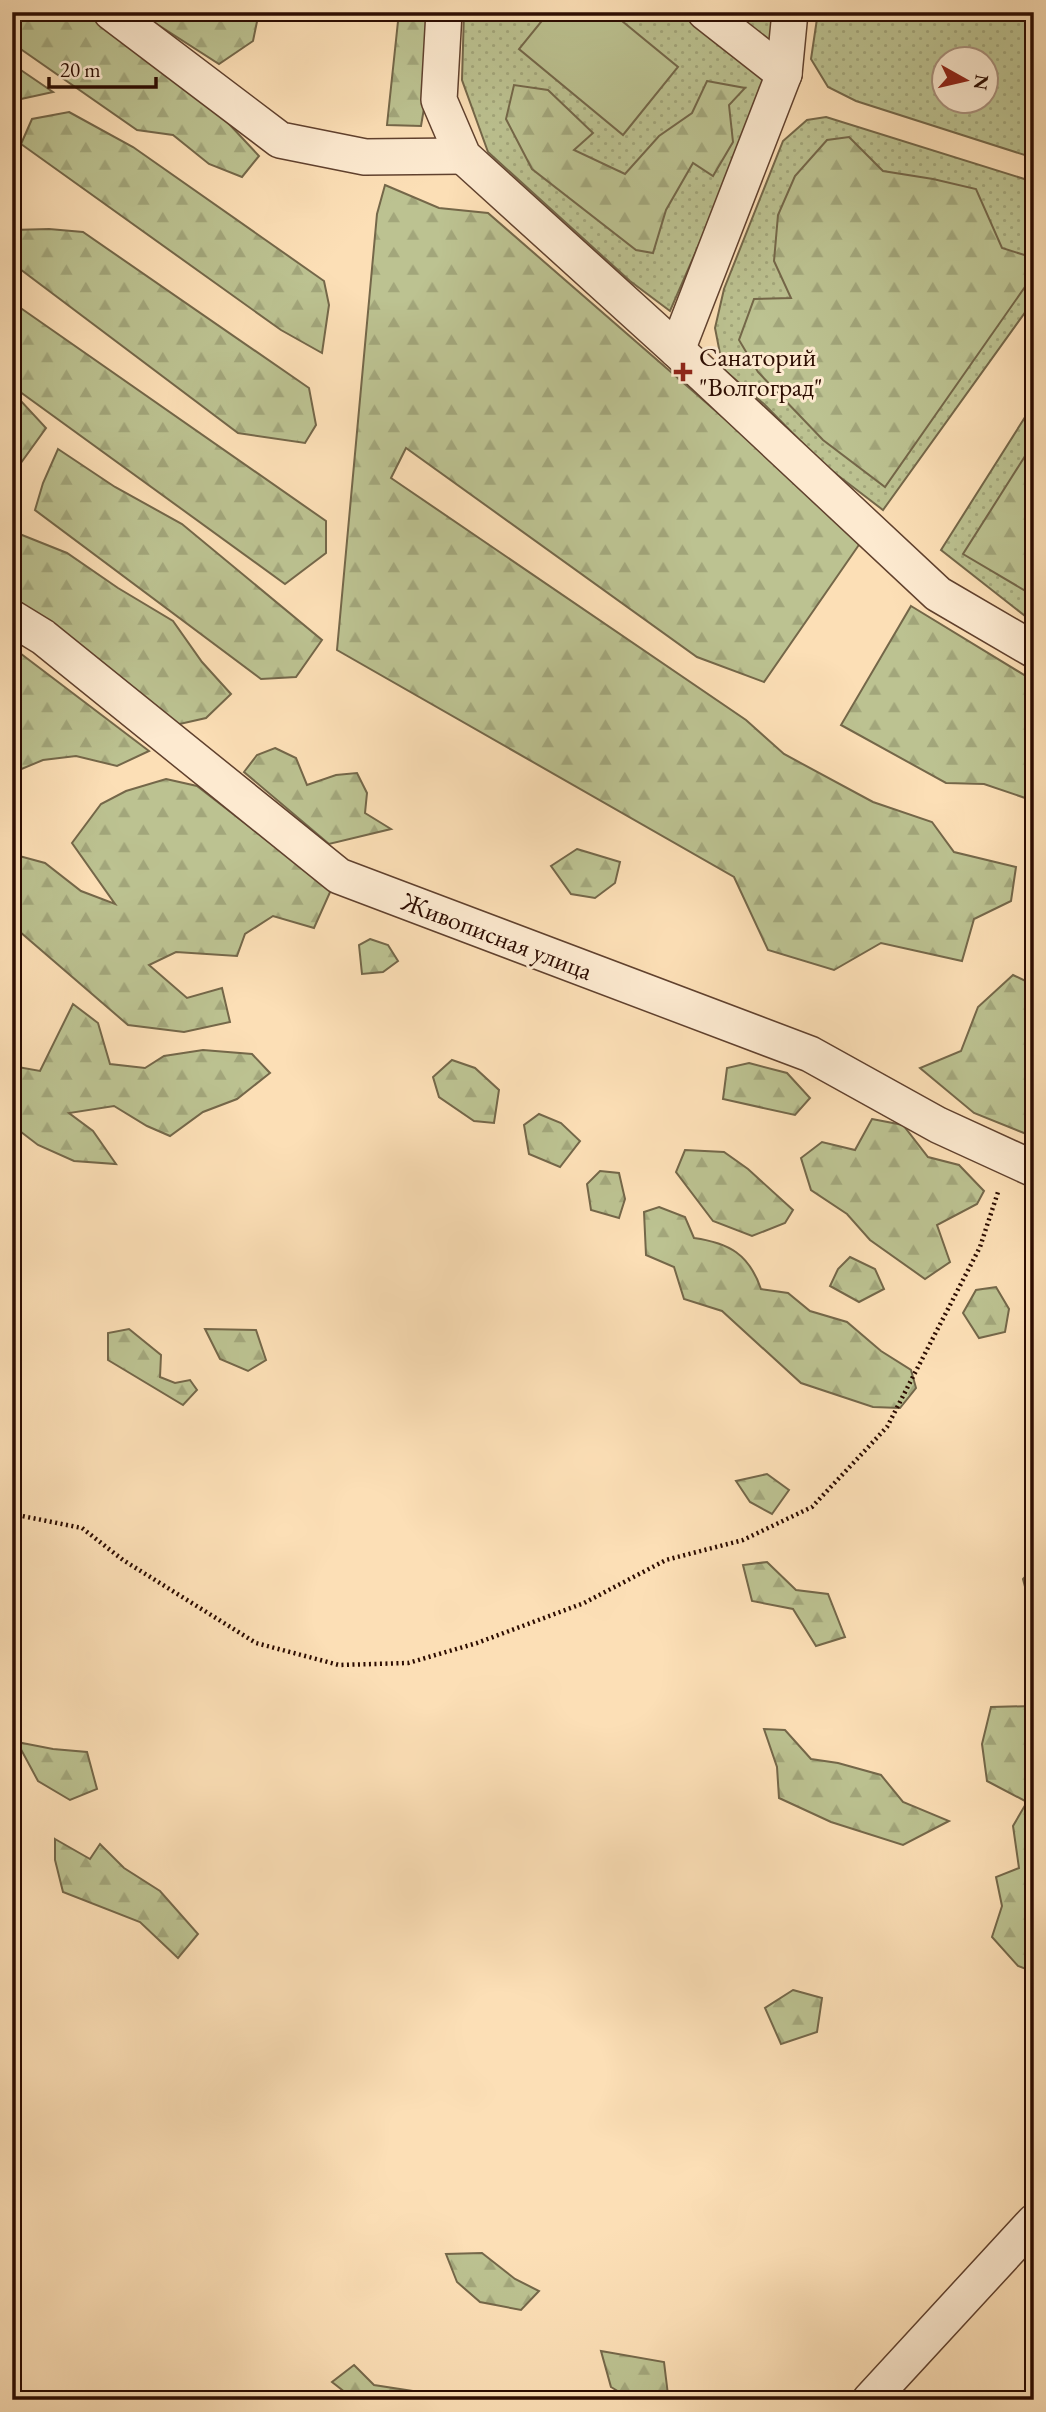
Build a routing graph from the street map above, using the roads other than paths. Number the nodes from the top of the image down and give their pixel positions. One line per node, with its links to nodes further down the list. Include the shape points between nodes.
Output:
1 (111, 12): 6 (street, via 280,140 365,157)
2 (444, 12): 6 (street, via 439,100)
3 (705, 12): 5 (street)
4 (790, 12): 5 (street)
5 (784, 74): 7 (street)
6 (463, 156): 7 (street)
7 (677, 350): 9 (street, via 938,594)
8 (12, 618): 10 (street, Живописная улица, via 43,638 339,876 810,1054 938,1125)
9 (1034, 650)
10 (1021, 1163)
11 (1034, 2222): 12 (street)
12 (870, 2400)

